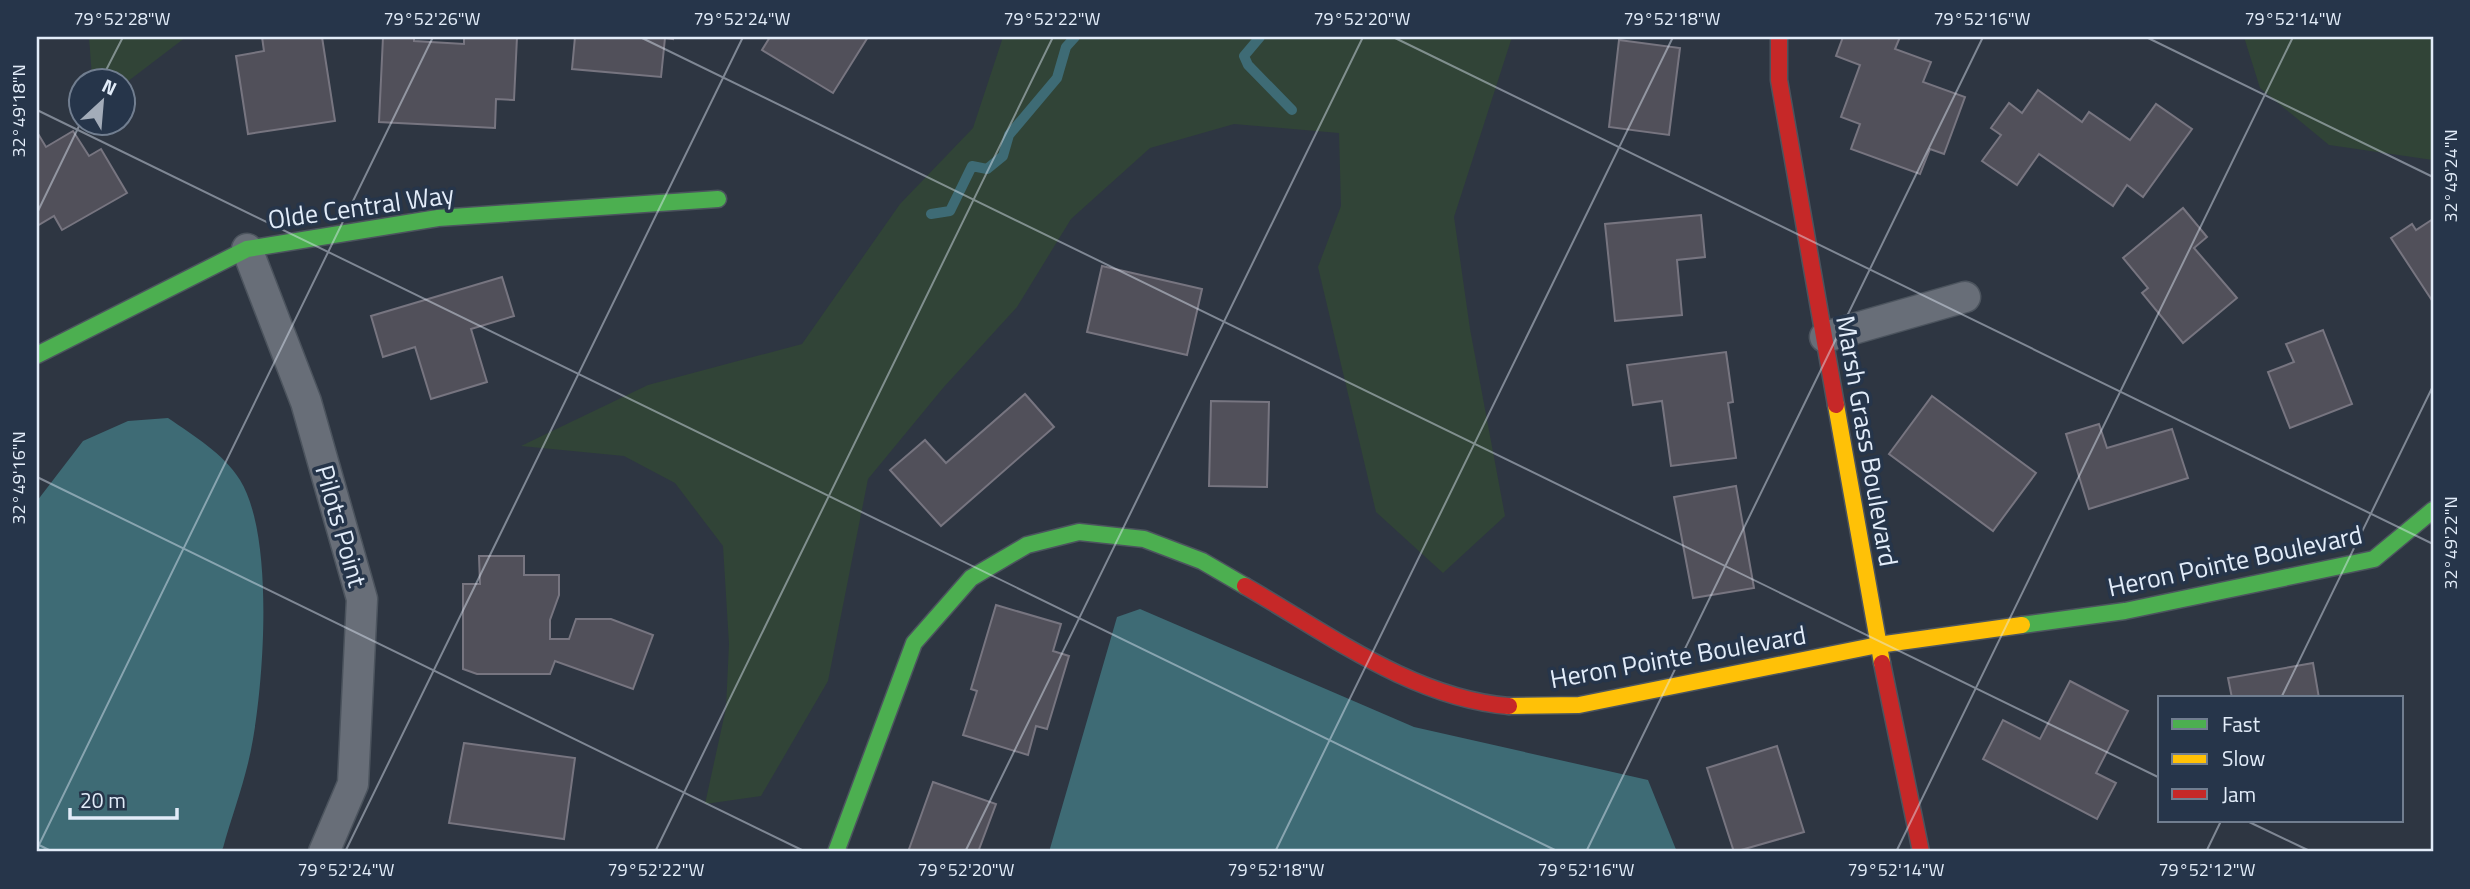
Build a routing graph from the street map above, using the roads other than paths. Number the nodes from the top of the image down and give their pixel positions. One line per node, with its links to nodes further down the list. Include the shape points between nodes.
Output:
1 (1779, 37): 5 (street, Marsh Grass Boulevard, via 1779,80)
2 (718, 199): 3 (street, Olde Central Way, via 438,218)
3 (247, 249): 6 (street, Olde Central Way); 9 (street, Pilots Point, via 306,402 362,599 353,784)
4 (1965, 297): 5 (street)
5 (1825, 337): 8 (street, Marsh Grass Boulevard)
6 (37, 355)
7 (2433, 510): 8 (street, Heron Pointe Boulevard, via 2374,559 2125,611)
8 (1878, 645): 10 (street, Heron Pointe Boulevard, via 1579,705 1473,703 1411,681 1202,561 1144,539 1079,532 1027,545 971,578 914,642); 11 (street, Marsh Grass Boulevard)
9 (324, 852)
10 (836, 852)
11 (1920, 852)

